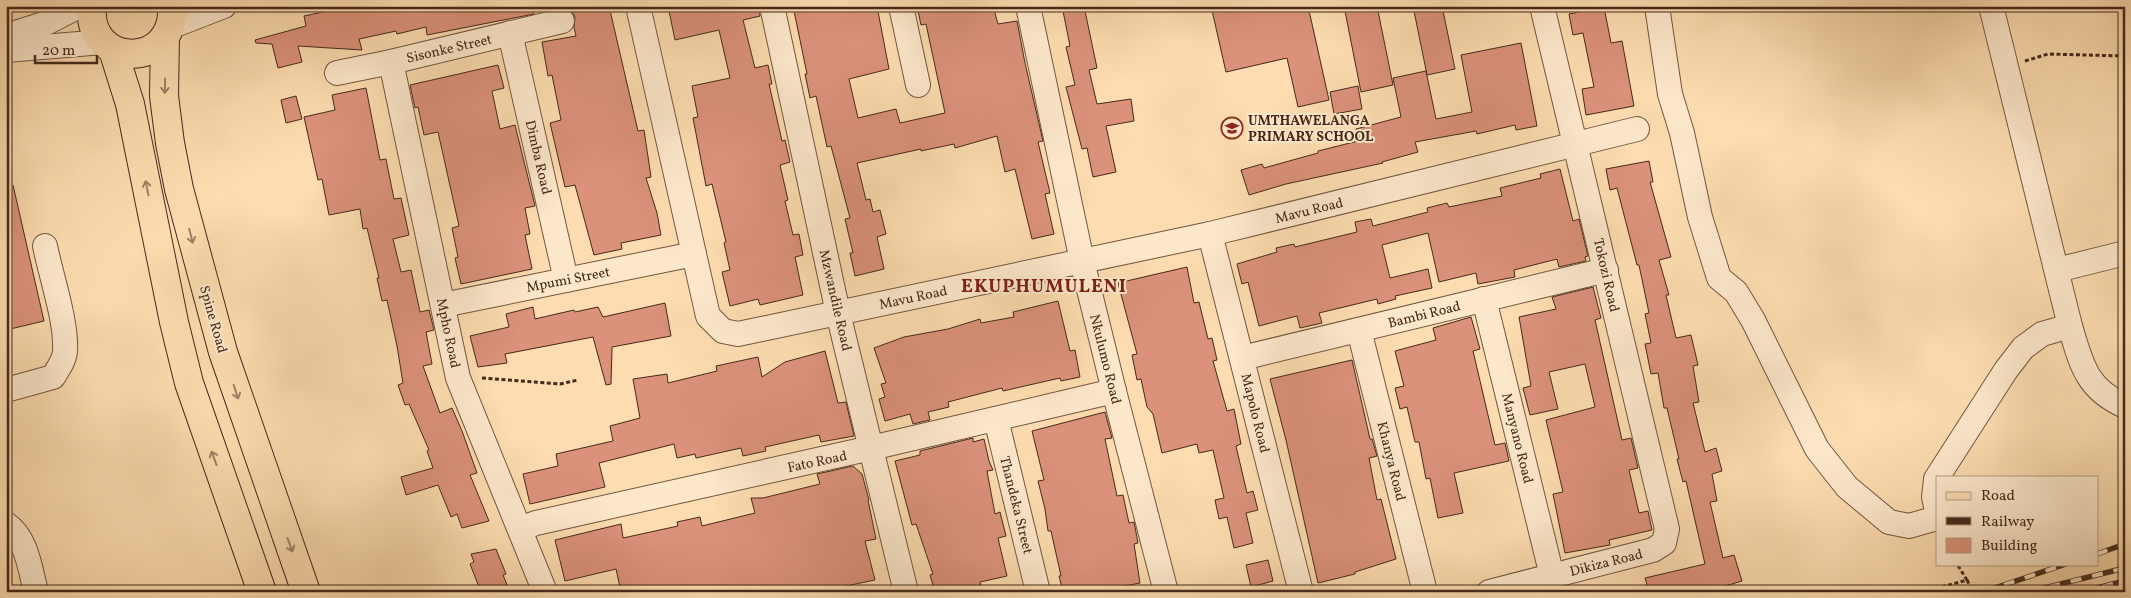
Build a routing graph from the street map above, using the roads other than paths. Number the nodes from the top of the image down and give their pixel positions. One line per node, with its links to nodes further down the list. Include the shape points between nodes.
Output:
1 (79, 6): 14 (street, via 44,24)
2 (92, 6): 15 (main road, via 96,33)
3 (224, 6): 12 (street)
4 (638, 6): 25 (street, Mavu Road)
5 (772, 6): 32 (street, Mzwandile Road)
6 (901, 6): 19 (street)
7 (1028, 6): 26 (street, Nkulumo Road)
8 (1542, 6): 21 (street, Tokozi Road)
9 (1657, 6): 44 (street, via 1670,94 1700,217 1719,278 1736,292 1776,364 1817,449 1847,487 1889,522 1909,526)
10 (1991, 6): 28 (street)
11 (562, 21): 13 (street, Sisonke Street)
12 (169, 24): 15 (main road, via 158,46 142,53 124,54); 52 (main road, Spine Road, one-way to 52, via 164,96 179,189 223,352)
13 (510, 33): 17 (street, Sisonke Street); 29 (street, Dimba Road)
14 (6, 36)
15 (108, 46): 16 (street); 51 (main road, one-way to 15, via 189,384 130,104)
16 (6, 50)
17 (391, 62): 18 (street, Sisonke Street); 31 (street, Mpho Road)
18 (336, 73)
19 (918, 85)
20 (1638, 130): 21 (street, Mavu Road)
21 (1576, 146): 22 (street, Mavu Road); 27 (street, Tokozi Road)
22 (1210, 234): 26 (street, Mavu Road); 35 (street, Mapolo Road)
23 (44, 246): 36 (street, via 62,324 65,353 53,377)
24 (2125, 253): 28 (street)
25 (694, 254): 29 (street, Mpumi Street); 32 (street, Mavu Road, via 708,316 723,331 738,334)
26 (1082, 261): 32 (street, Mavu Road); 37 (street, Nkulumo Road)
27 (1606, 270): 30 (street, Bambi Road); 47 (street, Tokozi Road, via 1667,530)
28 (2057, 270): 33 (street)
29 (566, 280): 31 (street, Mpumi Street)
30 (1484, 300): 34 (street, Bambi Road); 48 (street, Manyano Road)
31 (443, 305): 46 (street, Mpho Road, via 458,378)
32 (838, 313): 40 (street, Mzwandile Road)
33 (2070, 326): 38 (street, via 2084,370 2098,390); 41 (street, via 2042,334 2023,348)
34 (1360, 330): 35 (street, Bambi Road); 57 (street, Khanya Road)
35 (1242, 358): 56 (street, Mapolo Road)
36 (6, 390)
37 (1114, 391): 39 (street, Fato Road); 55 (street, Nkulumo Road)
38 (2125, 406)
39 (996, 419): 40 (street, Fato Road); 54 (street, Thandeka Street)
40 (872, 448): 46 (street, Fato Road); 49 (street, Mzwandile Road)
41 (1937, 476)
42 (1936, 478): 43 (street)
43 (1936, 506)
44 (1936, 518)
45 (6, 524): 50 (street, via 20,538)
46 (520, 529): 53 (street, Mpho Road)
47 (1664, 543): 48 (street, Dikiza Road, via 1652,550)
48 (1552, 576): 58 (street, Dikiza Road)
49 (904, 591)
50 (36, 592)
51 (262, 592)
52 (306, 592)
53 (545, 592)
54 (1038, 592)
55 (1166, 592)
56 (1301, 592)
57 (1425, 592)
58 (1489, 592)

